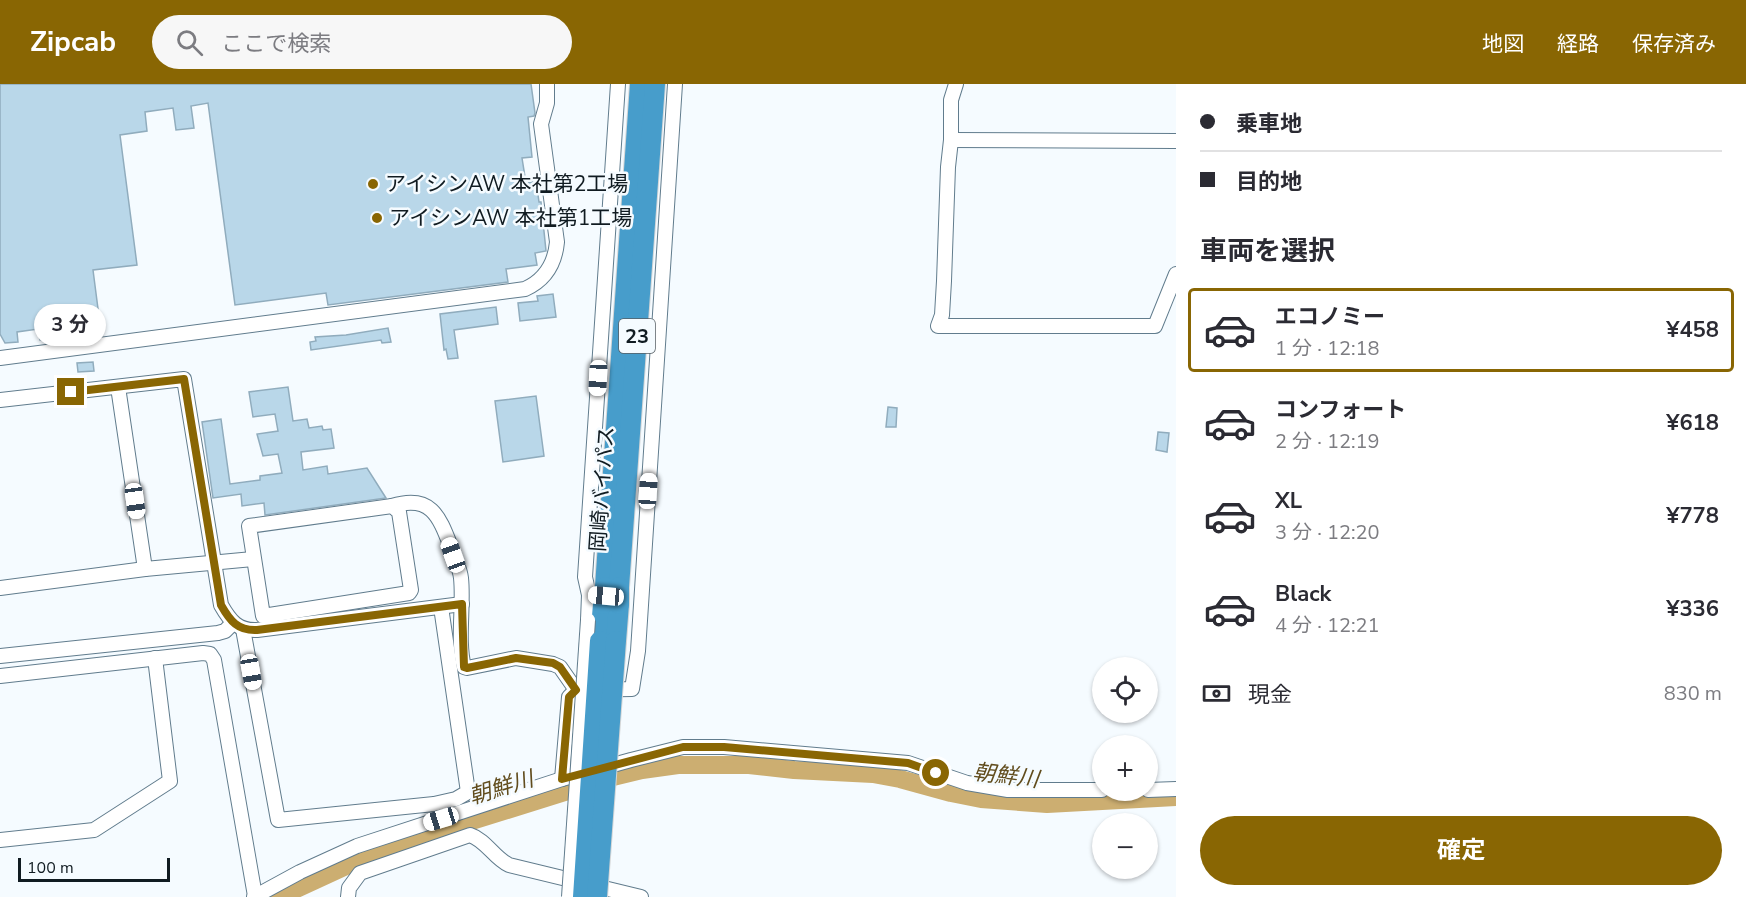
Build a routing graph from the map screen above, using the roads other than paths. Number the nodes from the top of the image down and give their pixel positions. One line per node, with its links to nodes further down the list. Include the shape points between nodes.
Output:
1 (547, 84): 10 (street, via 541,124 557,242 547,272 533,285)
2 (618, 84): 20 (street, via 604,379 585,577)
3 (640, 84): 20 (highway, 岡崎バイパス / 23)
4 (655, 84): 20 (highway, 岡崎バイパス / 23)
5 (675, 84): 12 (street)
6 (956, 84): 7 (street, via 951,100)
7 (951, 140): 8 (street); 9 (street, via 942,315 938,326 1155,326)
8 (1176, 141)
9 (1176, 274)
10 (0, 358)
11 (641, 381): 12 (street)
12 (656, 382): 21 (street)
13 (118, 387): 14 (street); 17 (street, via 184,379); 18 (street)
14 (0, 400)
15 (392, 506): 16 (street, via 249,526); 16 (street, via 399,512 411,590 406,595 263,616); 22 (street, via 414,502 438,515 461,576)
16 (253, 559): 17 (street)
17 (214, 562): 18 (street); 24 (street, via 221,605)
18 (144, 570): 19 (street)
19 (0, 588)
20 (607, 595): 21 (street); 25 (highway, 岡崎バイパス / 23); 37 (street, bridge, via 588,620)
21 (641, 599): 29 (street, via 632,689)
22 (462, 604): 23 (street); 29 (street, via 464,667 516,658 553,663)
23 (441, 607): 24 (street, via 257,630); 24 (street, via 468,792 434,804 278,820)
24 (238, 626): 26 (street, via 218,633)
25 (608, 641): 38 (highway, 岡崎バイパス / 23, bridge); 39 (highway, 岡崎バイパス / 23, bridge)
26 (0, 656)
27 (155, 658): 28 (street); 34 (street, via 170,781 94,830); 35 (street, via 203,653 212,657)
28 (0, 676)
29 (576, 690): 30 (street, via 569,697)
30 (562, 779): 32 (street, via 683,747 724,747 908,763 968,783 1008,790); 35 (street, via 357,846)
31 (1176, 789): 33 (street)
32 (1092, 790)
33 (1158, 790)
34 (0, 840)
35 (254, 897)
36 (348, 897): 40 (street, via 349,888 360,873 470,835 509,865)
37 (569, 897)
38 (583, 897)
39 (597, 897)
40 (641, 897)

